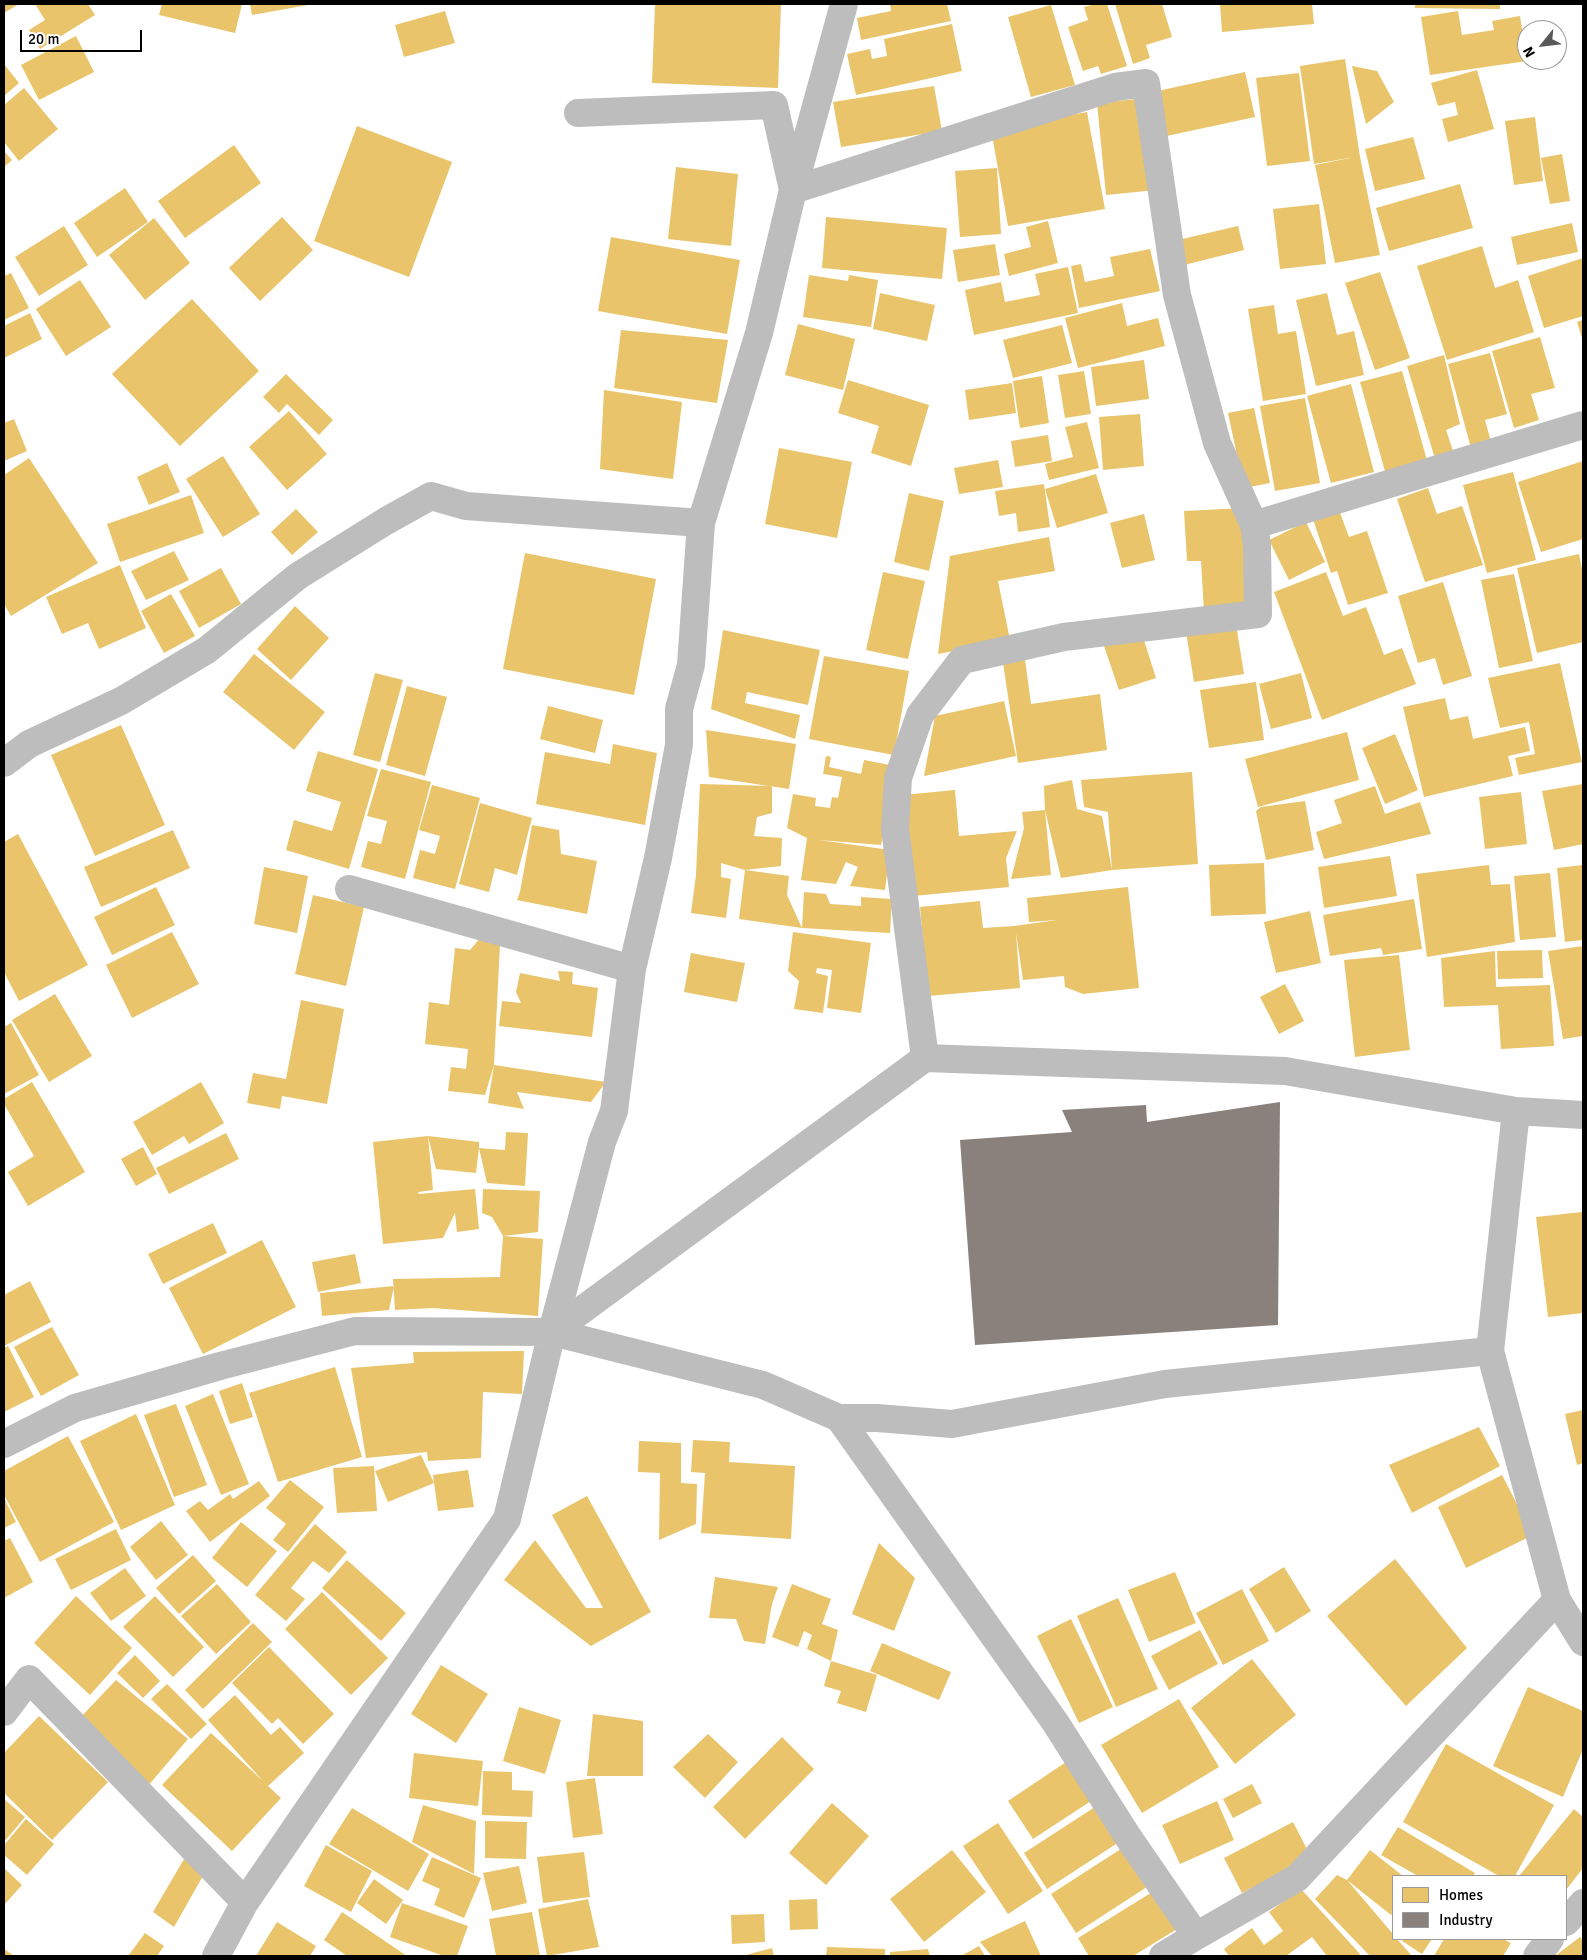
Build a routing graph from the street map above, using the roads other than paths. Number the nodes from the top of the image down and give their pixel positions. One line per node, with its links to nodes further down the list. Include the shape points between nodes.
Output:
1 (844, 4): 3 (street)
2 (578, 112): 3 (street, via 774,105)
3 (792, 190): 5 (street, via 759,333); 6 (street, via 1115,87 1146,82 1177,295 1217,443)
4 (1583, 425): 6 (street)
5 (700, 523): 7 (street, via 466,506 431,496 298,576 207,650 121,702 29,744); 9 (street, via 691,665 679,709 679,745 658,858)
6 (1254, 525): 10 (street, via 1258,614 1064,636 962,660 920,715 898,778 895,829)
7 (4, 763)
8 (349, 889): 9 (street)
9 (632, 969): 13 (street, via 614,1111 602,1142)
10 (925, 1058): 11 (street, via 1286,1071); 13 (street)
11 (1516, 1110): 12 (street); 14 (street)
12 (1583, 1115)
13 (552, 1332): 15 (street, via 763,1385); 16 (street, via 355,1331 75,1408); 20 (street, via 507,1518)
14 (1490, 1351): 15 (street, via 1165,1384 952,1424); 17 (street)
15 (839, 1418): 23 (street, via 1055,1722)
16 (4, 1444)
17 (1557, 1600): 18 (street); 23 (street, via 1297,1878)
18 (1583, 1642)
19 (4, 1712): 20 (street, via 29,1679)
20 (245, 1902): 25 (street)
21 (1583, 1903): 22 (street)
22 (1567, 1921)
23 (1196, 1936): 26 (street)
24 (1549, 1940): 27 (street)
25 (216, 1956)
26 (1164, 1956)
27 (1537, 1956)

